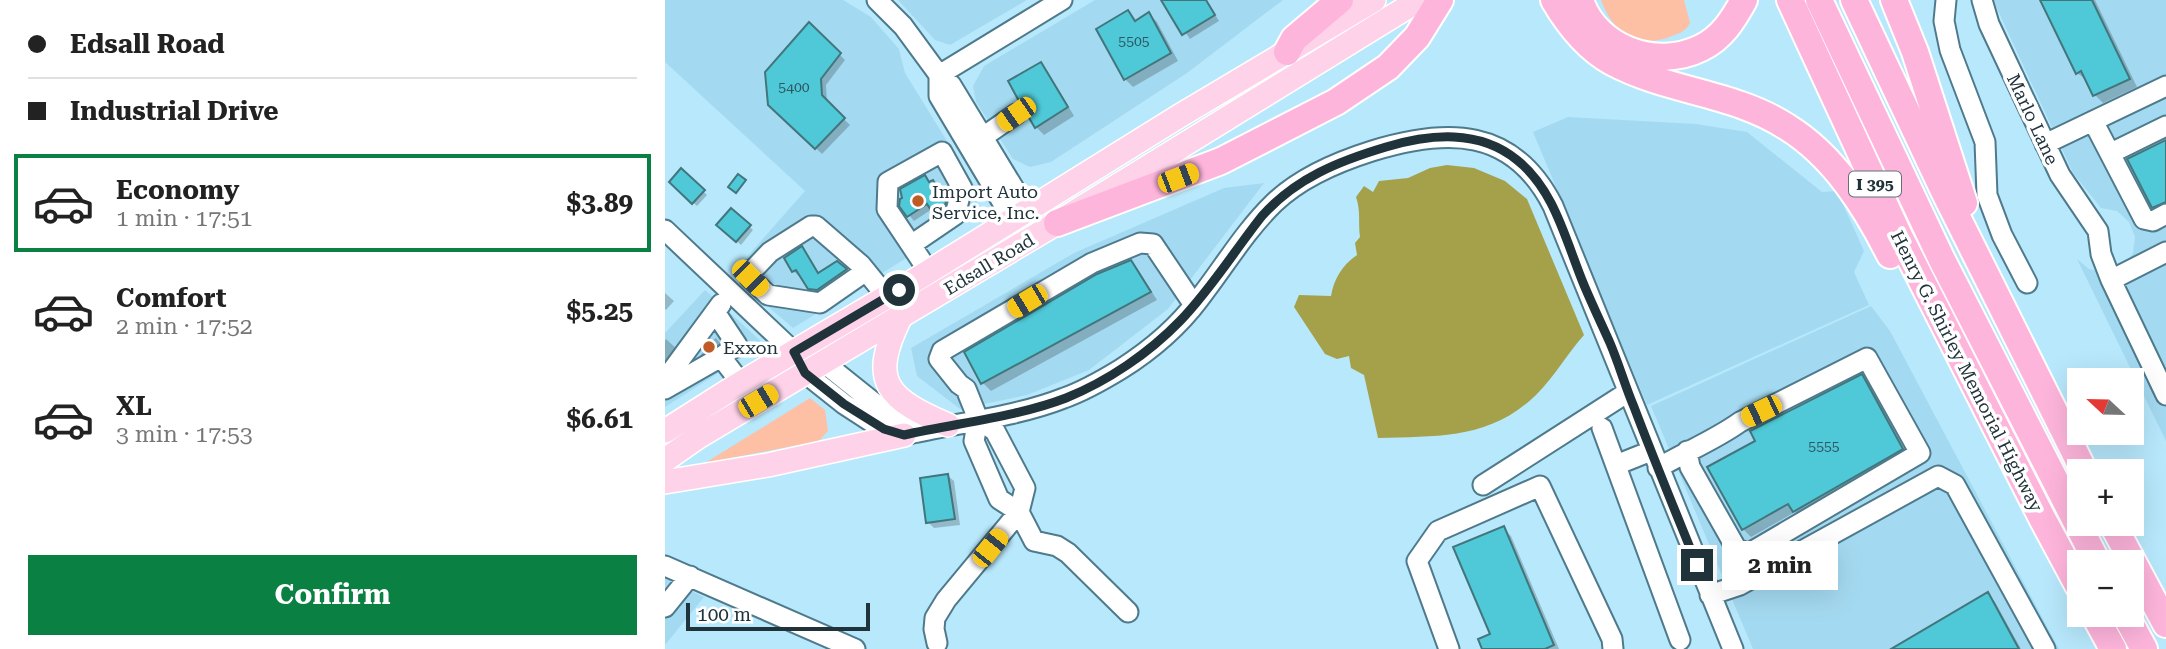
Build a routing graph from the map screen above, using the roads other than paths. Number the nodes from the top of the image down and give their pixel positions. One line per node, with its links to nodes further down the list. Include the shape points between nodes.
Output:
1 (877, 0): 18 (street)
2 (1062, 0): 17 (street)
3 (1340, 0): 16 (highway, via 1294,39)
4 (1374, 0): 16 (main road, Edsall Road)
5 (1419, 0): 30 (main road, Edsall Road)
6 (1440, 0): 30 (highway, via 1417,37 1355,90 1221,161)
7 (1554, 0): 47 (highway, via 1589,45 1611,61 1661,82 1749,107 1809,143 1877,230 1929,333)
8 (1580, 0): 9 (highway, via 1583,11 1605,37 1621,48 1671,58 1702,48 1730,26)
9 (1744, 0)
10 (1790, 0): 47 (highway, Henry G. Shirley Memorial Highway / I 395)
11 (1819, 0): 73 (highway, via 1942,260)
12 (1854, 0): 35 (highway)
13 (1894, 0): 35 (highway, via 1959,184)
14 (1946, 0): 37 (street, via 1944,21 1950,50 1985,142 1987,195)
15 (1982, 0): 24 (street, Marlo Lane)
16 (1287, 52): 27 (main road, Edsall Road)
17 (969, 56): 18 (street); 23 (street, via 964,83)
18 (939, 75): 23 (street, via 951,85); 23 (street, via 939,96)
19 (2166, 86): 21 (street)
20 (1016, 114): 23 (street)
21 (2093, 121): 24 (street); 25 (street)
22 (2166, 125): 25 (street)
23 (975, 134): 26 (street); 27 (street)
24 (2045, 144): 36 (street, Marlo Lane, via 2098,231)
25 (2111, 153): 28 (street, via 2144,219 2153,221)
26 (947, 160): 31 (street, via 962,188 955,215); 31 (street, via 942,152 888,182 887,209)
27 (1020, 213): 30 (street); 34 (main road, Edsall Road)
28 (2166, 214)
29 (665, 230): 38 (street)
30 (1041, 233): 45 (main road, Edsall Road)
31 (911, 245): 34 (street)
32 (2166, 252): 36 (street)
33 (866, 271): 39 (street, via 821,228 811,226 769,252 750,273); 40 (street); 41 (street)
34 (929, 272): 40 (main road, Edsall Road)
35 (1984, 272): 64 (highway)
36 (2111, 280): 55 (street)
37 (2027, 283)
38 (730, 292): 43 (street); 44 (street)
39 (768, 295): 41 (street); 44 (street)
40 (887, 298): 46 (main road, Edsall Road)
41 (820, 303): 46 (street)
42 (1194, 305): 54 (street, via 1262,216 1300,182 1391,146 1421,138 1465,137 1512,156 1546,193); 56 (street, via 1159,342 1082,391); 56 (street, via 1153,244 1140,243 1092,263 941,351 939,359 966,389)
43 (716, 312): 49 (street, via 737,345); 51 (street)
44 (752, 313): 48 (street)
45 (900, 318): 50 (main road, Edsall Road); 57 (main road, via 887,345 884,365 888,383 896,397 912,409)
46 (837, 327): 48 (main road, Edsall Road)
47 (1955, 348): 75 (highway, Henry G. Shirley Memorial Highway / I 395)
48 (794, 352): 50 (street); 52 (main road, Edsall Road)
49 (721, 357): 52 (street); 53 (street)
50 (814, 367): 57 (street, via 898,419); 60 (street, via 868,421); 65 (main road, Edsall Road)
51 (665, 380)
52 (741, 383): 58 (main road, Edsall Road)
53 (665, 389)
54 (1628, 392): 63 (street); 69 (street)
55 (2166, 395)
56 (978, 419): 57 (street); 70 (street, via 974,441 999,499); 70 (street, via 995,431 1025,488)
57 (948, 425): 60 (street)
58 (666, 426)
59 (1602, 428): 66 (street)
60 (904, 435): 68 (main road)
61 (1687, 451): 62 (street, via 1867,358); 63 (street); 71 (street, via 1690,467 1736,548 1748,554)
62 (1920, 453): 67 (street, via 1931,460); 71 (street)
63 (1655, 459): 66 (street); 78 (street)
64 (2078, 459)
65 (665, 460)
66 (1616, 465): 84 (street)
67 (1938, 477): 74 (street); 90 (street, via 1955,485)
68 (665, 482)
69 (1483, 485)
70 (1019, 512): 80 (street, via 1034,541 1068,553); 85 (street, via 946,600 935,618)
71 (1784, 533): 74 (street)
72 (2119, 536): 81 (highway)
73 (2091, 550)
74 (1795, 555): 78 (street, via 1740,585)
75 (2067, 564)
76 (665, 566): 77 (street)
77 (690, 576): 79 (street); 86 (street)
78 (1710, 595): 89 (street)
79 (665, 607)
80 (1128, 612)
81 (2166, 624)
82 (2101, 627): 91 (highway)
83 (2132, 627): 92 (highway)
84 (1680, 639)
85 (937, 643)
86 (855, 649)
87 (1449, 649): 88 (street, via 1417,561 1438,531 1540,486)
88 (1613, 649)
89 (1733, 649)
90 (2045, 649)
91 (2113, 649)
92 (2144, 649)

